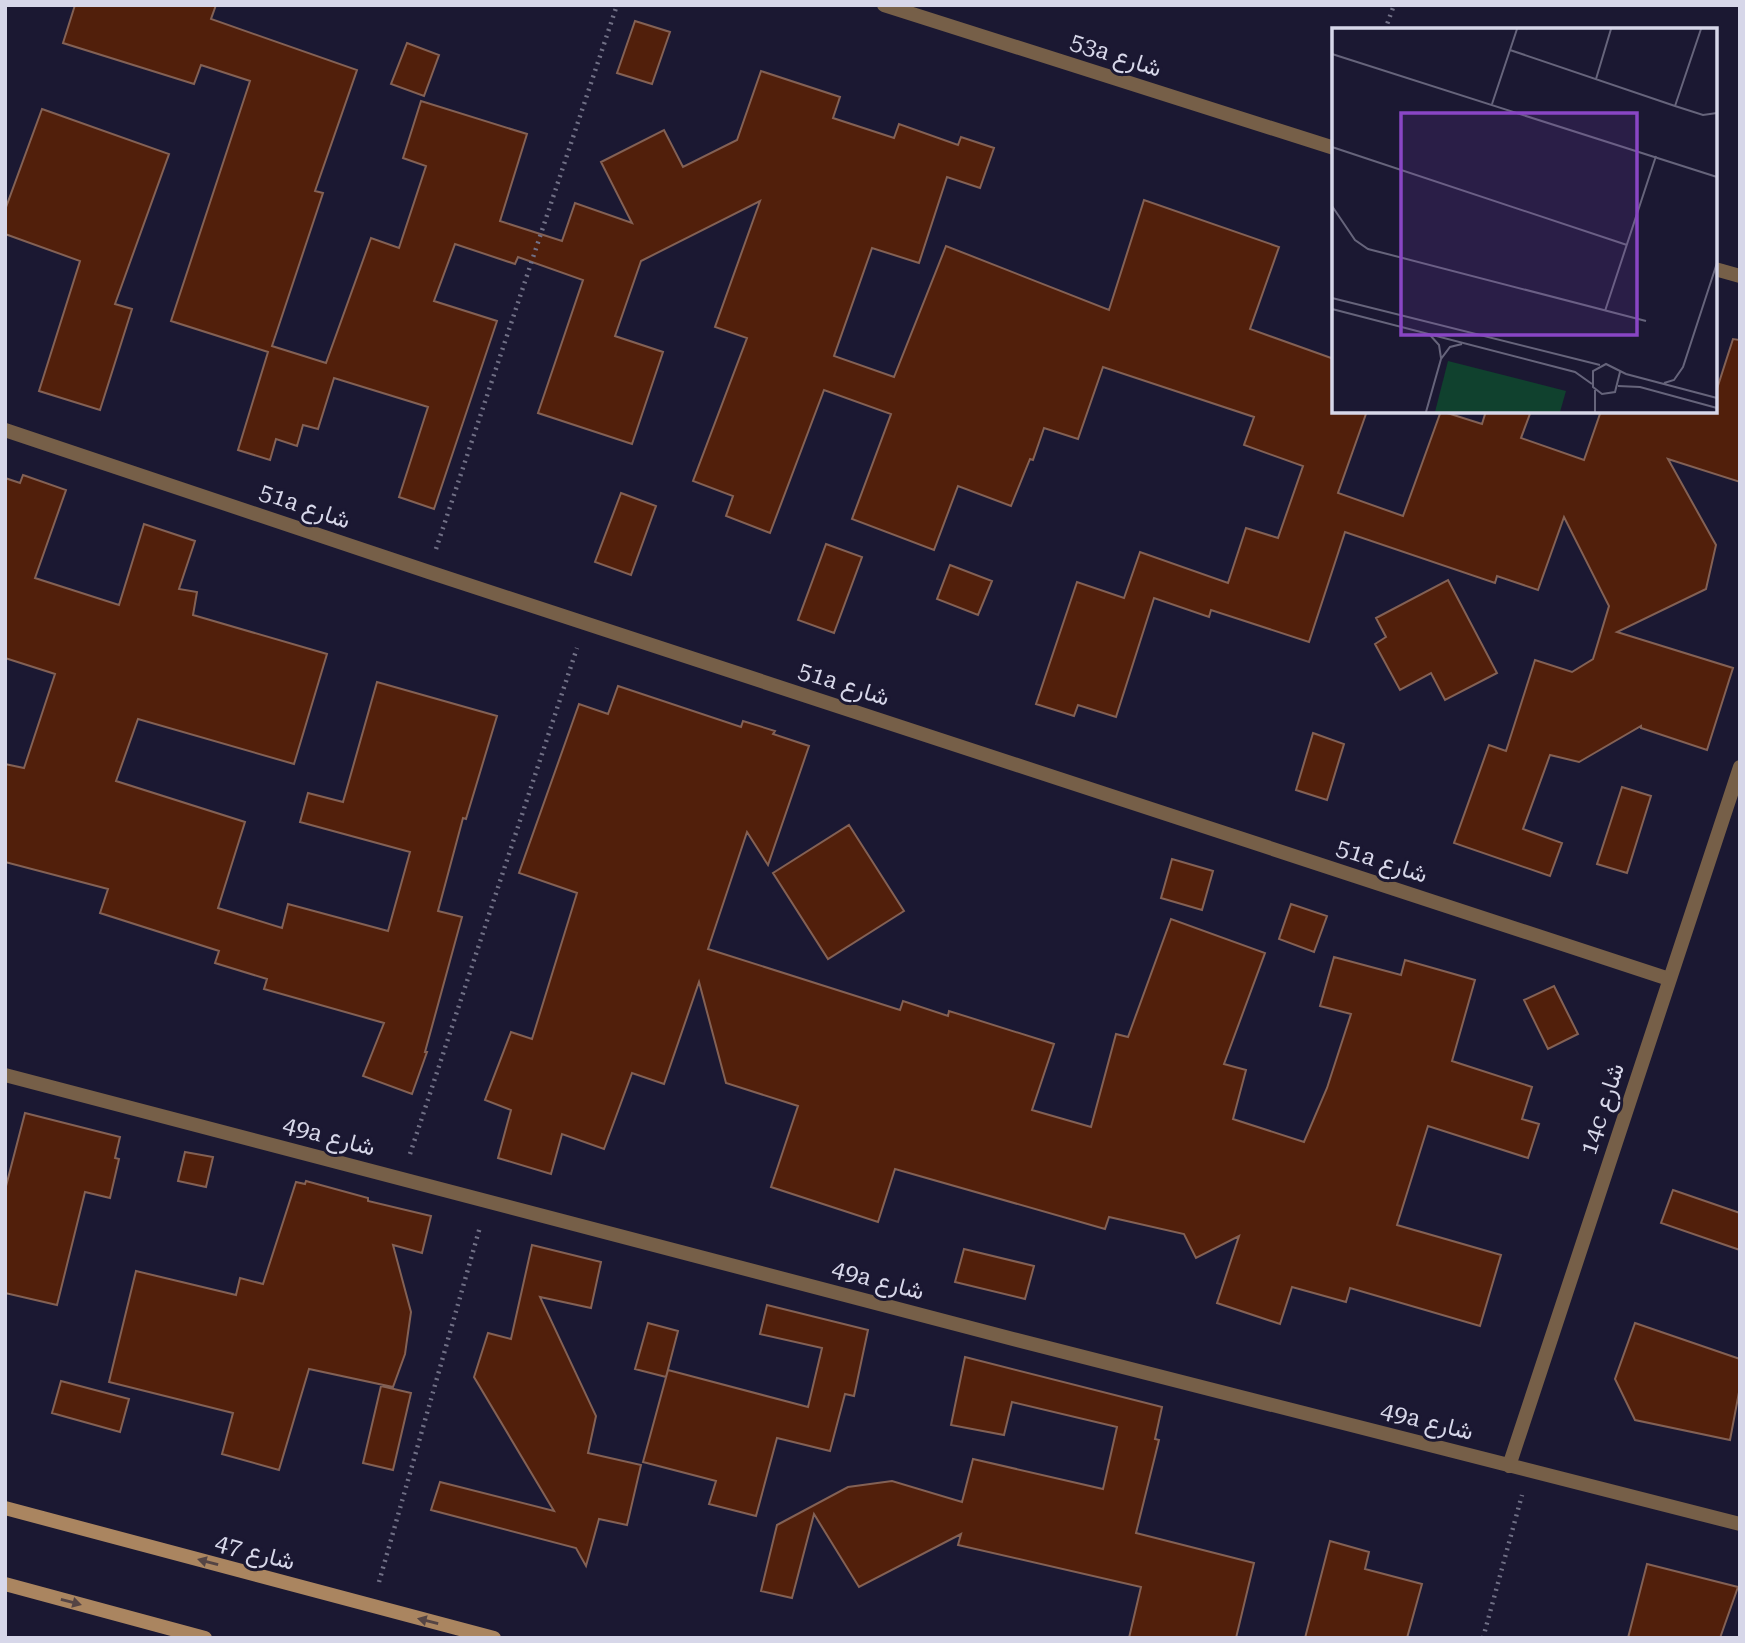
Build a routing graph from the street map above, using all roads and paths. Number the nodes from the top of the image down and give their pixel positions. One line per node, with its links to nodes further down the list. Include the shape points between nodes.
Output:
1 (617, 5): 9 (path)
2 (884, 5): 5 (street, 53a شارع)
3 (1394, 5): 4 (path)
4 (1386, 28)
5 (1332, 147)
6 (1717, 270): 7 (street)
7 (1740, 276)
8 (5, 430): 9 (street, 51a شارع)
9 (429, 572): 10 (street, 51a شارع)
10 (585, 624): 12 (street, 51a شارع); 14 (path)
11 (1740, 767): 12 (street, 14c شارع)
12 (1669, 979): 16 (street, 14c شارع)
13 (5, 1075): 14 (street, 49a شارع)
14 (401, 1179): 15 (street, 49a شارع)
15 (488, 1201): 16 (street, 49a شارع); 21 (path)
16 (1509, 1466): 17 (street, 49a شارع)
17 (1529, 1471): 19 (street, 49a شارع); 24 (path)
18 (5, 1508): 21 (street, شارع 47, one-way to 18)
19 (1740, 1524)
20 (5, 1584): 22 (street, one-way to 22)
21 (372, 1606): 23 (street, شارع 47, one-way to 21)
22 (205, 1638)
23 (494, 1638)
24 (1483, 1638)

